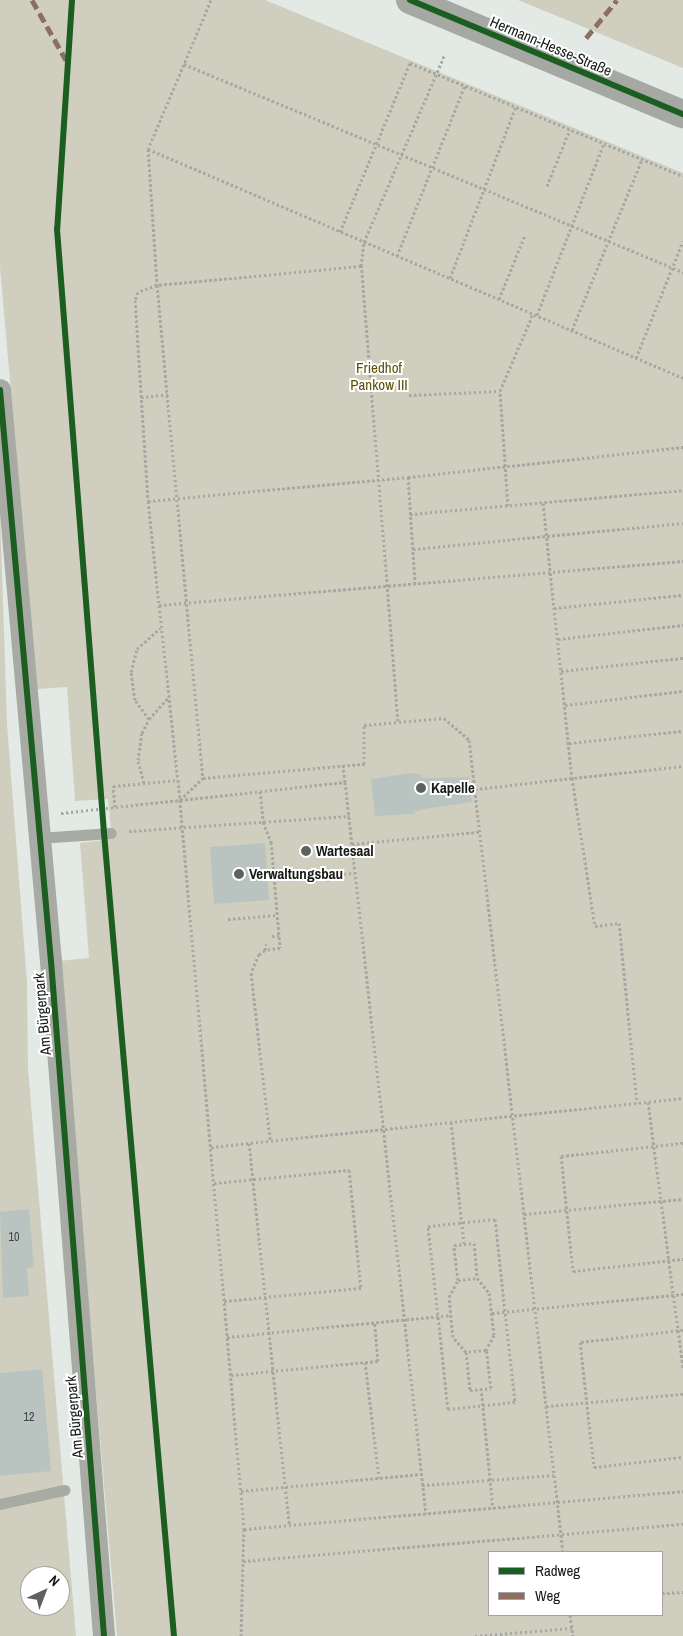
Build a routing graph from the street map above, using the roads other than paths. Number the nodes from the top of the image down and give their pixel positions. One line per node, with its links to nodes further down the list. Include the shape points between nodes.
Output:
1 (410, 0): 2 (main road, Hermann-Hesse-Straße)
2 (683, 114)
3 (0, 390): 5 (street, Am Bürgerpark)
4 (111, 833): 5 (lane)
5 (38, 838): 8 (street, Am Bürgerpark)
6 (64, 1490): 7 (lane)
7 (0, 1504)
8 (104, 1636)

